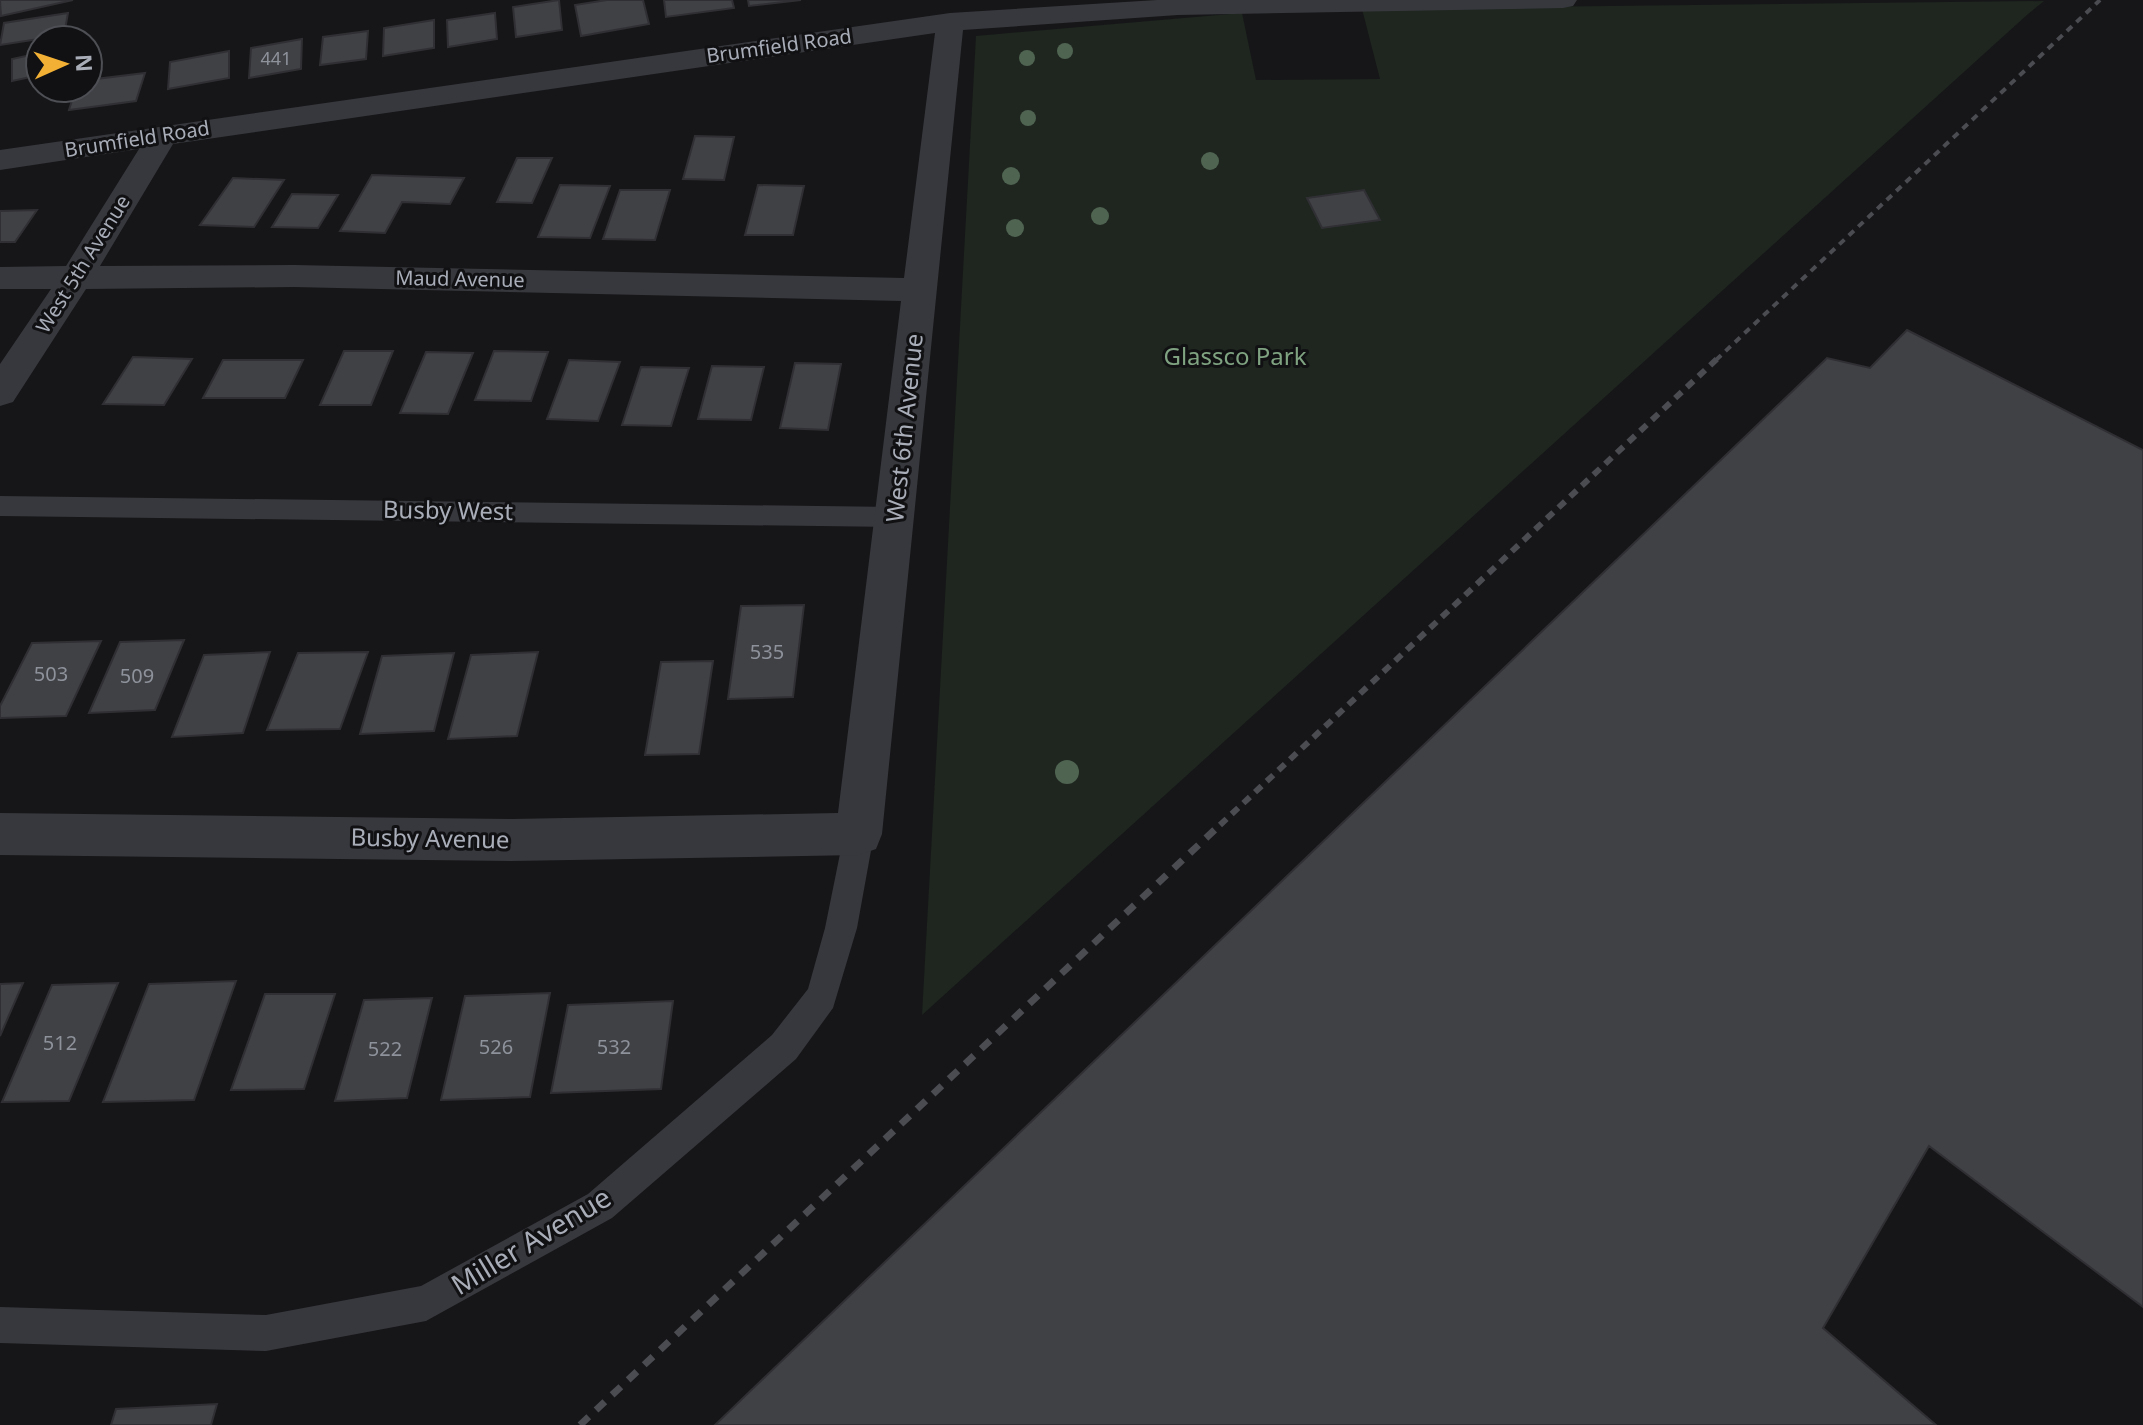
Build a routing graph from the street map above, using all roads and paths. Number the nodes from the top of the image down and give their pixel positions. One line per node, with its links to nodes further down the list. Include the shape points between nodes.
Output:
1 (1563, 0): 2 (street, Brumfield Road, via 1194,7)
2 (950, 22): 3 (street, Brumfield Road); 7 (street, West 6th Avenue)
3 (163, 135): 4 (street, Brumfield Road); 5 (street, West 5th Avenue)
4 (0, 160)
5 (77, 276): 6 (street, Maud Avenue); 7 (street, Maud Avenue); 8 (street, West 5th Avenue)
6 (0, 278)
7 (920, 290): 10 (street, West 6th Avenue)
8 (0, 393)
9 (0, 506): 10 (lane, Busby West)
10 (895, 517): 12 (street, West 6th Avenue)
11 (0, 834): 12 (street, Busby Avenue, via 512,840)
12 (859, 834): 13 (lane, Miller Avenue, via 822,997 784,1047 600,1206 426,1303 266,1333)
13 (0, 1325)

